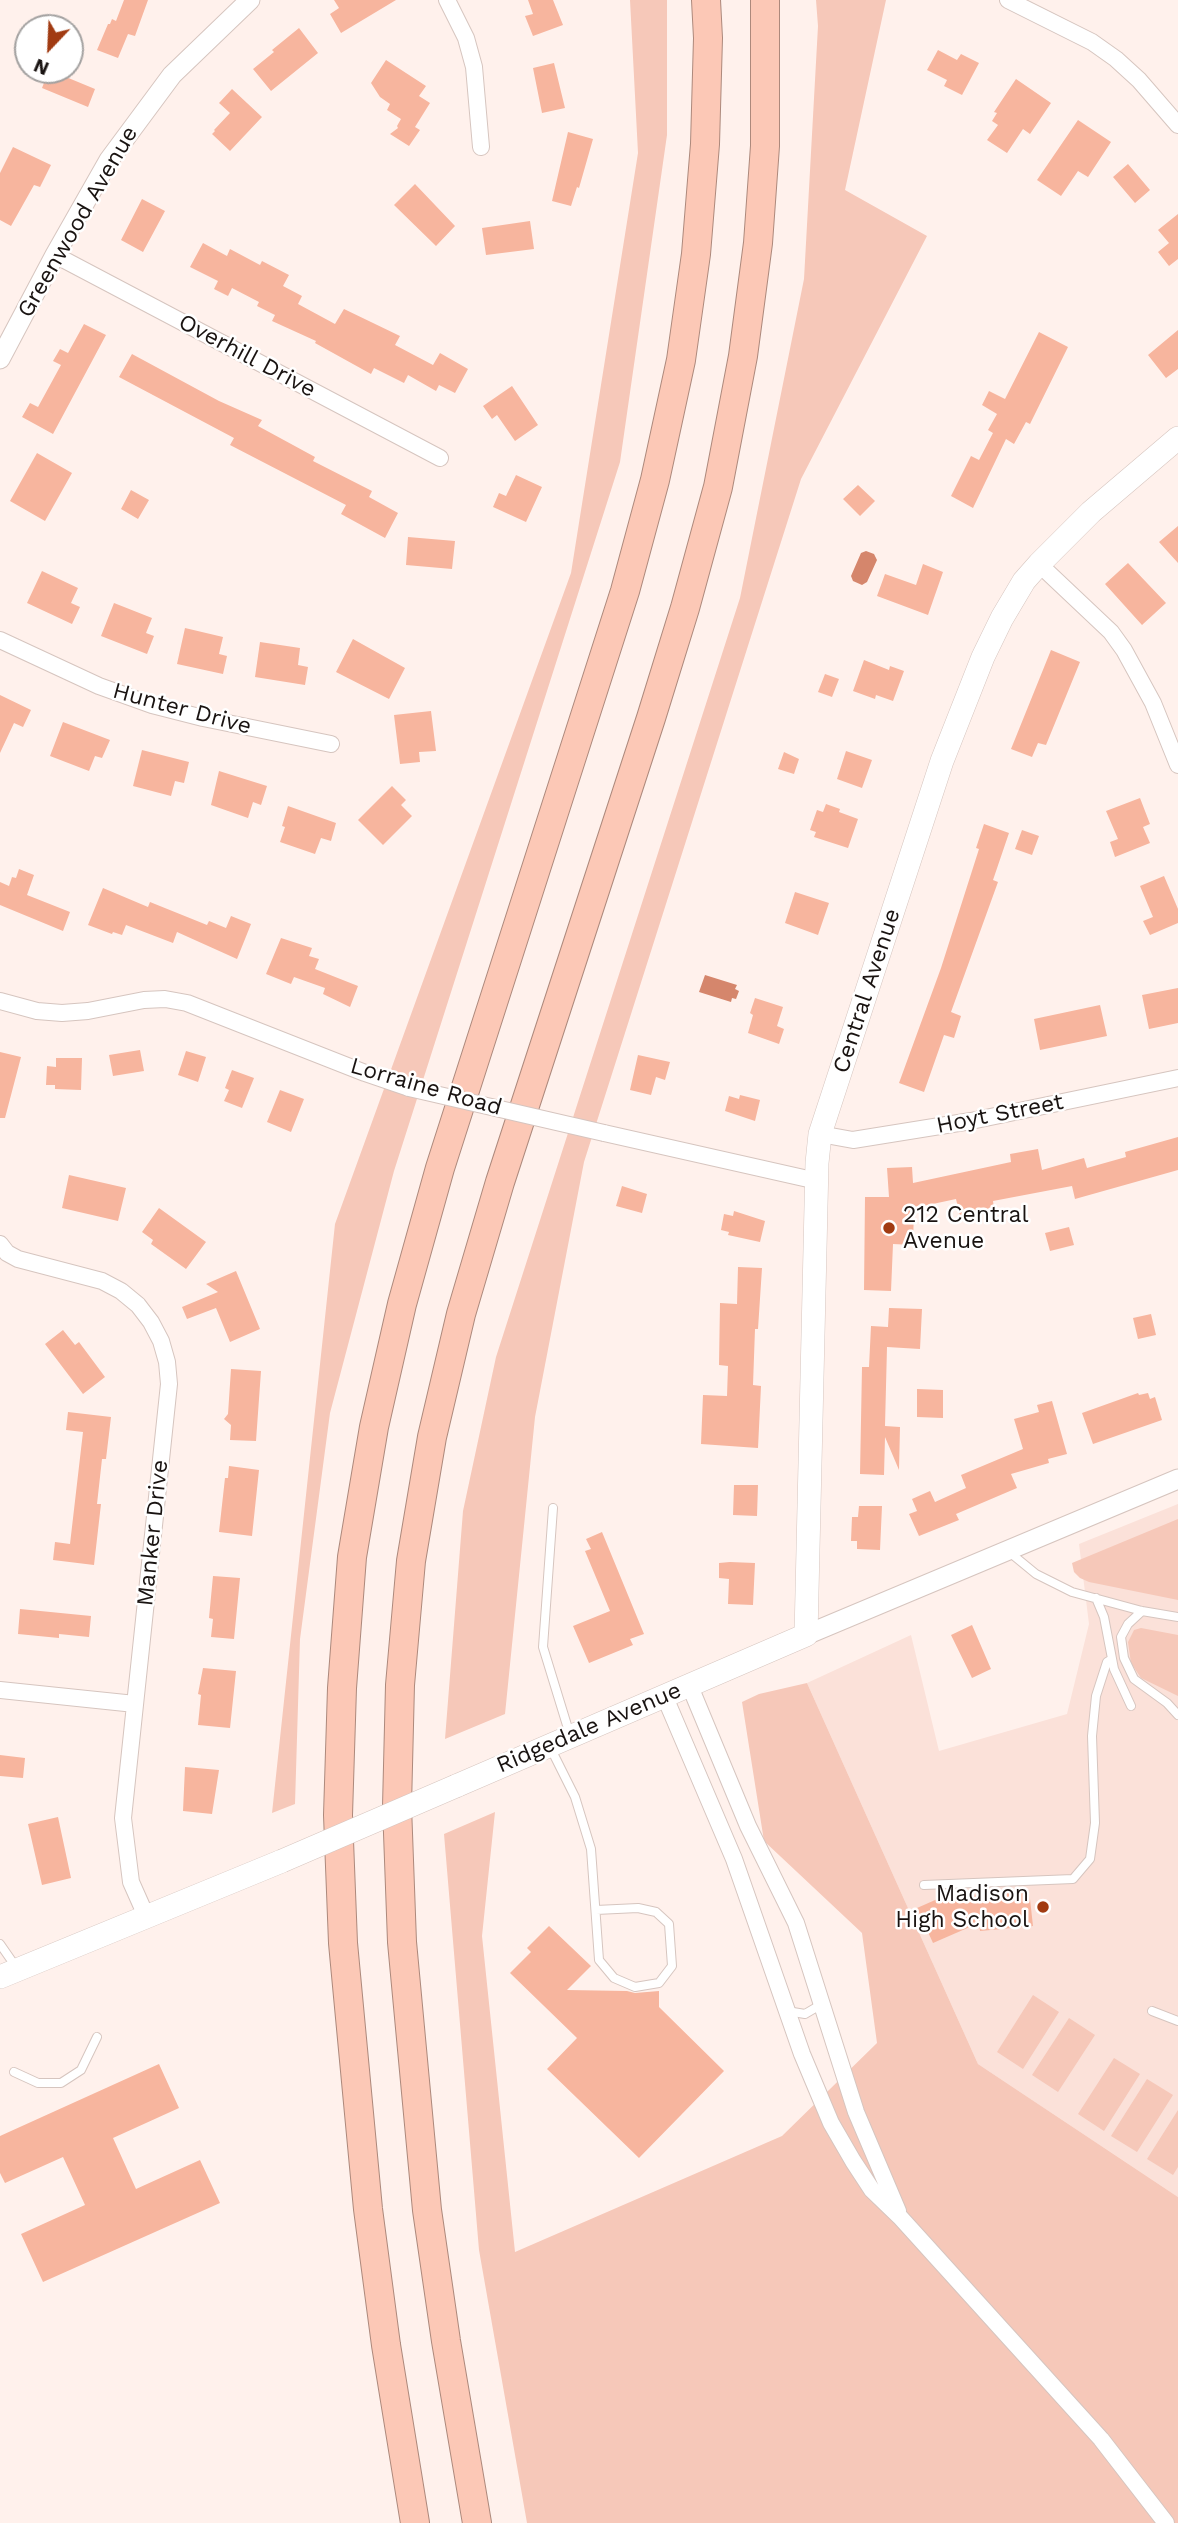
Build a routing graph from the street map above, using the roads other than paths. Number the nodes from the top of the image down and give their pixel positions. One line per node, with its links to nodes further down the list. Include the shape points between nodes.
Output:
1 (250, 0): 8 (street, Greenwood Avenue, via 147,106 109,160)
2 (447, 0): 7 (street, via 474,67)
3 (706, 0): 48 (highway, via 705,144 696,254 681,360 655,480 625,591 402,1304 374,1427 352,1557 338,1815 343,1943 368,2209)
4 (765, 0): 49 (highway, via 765,146 758,243 718,487 658,694 461,1314 432,1437 411,1561 400,1685 397,1807 402,1942 427,2210)
5 (1008, 0): 6 (street, via 1116,59)
6 (1178, 125)
7 (481, 147)
8 (55, 255): 9 (street, Greenwood Avenue); 11 (street, Overhill Drive)
9 (0, 359)
10 (1178, 438): 12 (main road, Central Avenue, via 1091,512)
11 (440, 458)
12 (1039, 564): 15 (street, via 1124,650 1153,703); 18 (main road, Central Avenue, via 1002,618 942,761)
13 (0, 640): 14 (street, Hunter Drive, via 152,705)
14 (331, 744)
15 (1178, 765)
16 (0, 1001): 19 (street, Lorraine Road, bridge, via 62,1013 144,1000 187,1003 410,1088)
17 (1178, 1078): 18 (street, Hoyt Street, via 853,1140)
18 (820, 1135): 19 (main road, Central Avenue)
19 (817, 1181): 27 (main road, Central Avenue)
20 (0, 1244): 32 (street, Manker Drive, via 18,1259 102,1281 121,1291 138,1305 161,1341 169,1384)
21 (1178, 1479): 23 (street, Ridgedale Avenue)
22 (553, 1508): 35 (lane, via 543,1647)
23 (1009, 1551): 24 (lane, via 1036,1574); 27 (street, Ridgedale Avenue)
24 (1096, 1598): 25 (lane); 28 (lane)
25 (1143, 1611): 26 (lane); 34 (lane, via 1121,1637 1124,1658 1134,1679)
26 (1178, 1617)
27 (806, 1635): 29 (main road, Ridgedale Avenue)
28 (1112, 1659): 33 (lane); 36 (lane, via 1096,1696 1092,1736 1095,1823 1090,1859 1073,1878)
29 (690, 1684): 31 (main road, Ridgedale Avenue); 41 (street, via 748,1826 796,1923)
30 (0, 1690): 32 (street)
31 (664, 1695): 35 (main road, Ridgedale Avenue); 42 (street, via 734,1859)
32 (135, 1704): 38 (street, Manker Drive, via 123,1818 131,1882)
33 (1131, 1706)
34 (1178, 1715)
35 (559, 1740): 37 (lane, via 591,1849); 38 (main road, Ridgedale Avenue, bridge)
36 (924, 1885)
37 (596, 1910): 37 (lane, via 599,1960 614,1978 635,1987 659,1983 671,1966 669,1924 656,1912 638,1908)
38 (147, 1918): 40 (main road, Ridgedale Avenue)
39 (0, 1944): 40 (lane)
40 (9, 1973)
41 (822, 2004): 42 (lane, via 805,2014); 47 (street, via 856,2112)
42 (787, 2011): 47 (street, via 831,2123 872,2190)
43 (1153, 2011): 44 (lane)
44 (1178, 2021)
45 (97, 2038): 46 (lane, via 81,2070 61,2083 38,2083)
46 (14, 2071)
47 (900, 2217): 50 (street, via 1101,2440)
48 (415, 2523)
49 (477, 2523)
50 (1166, 2523)

